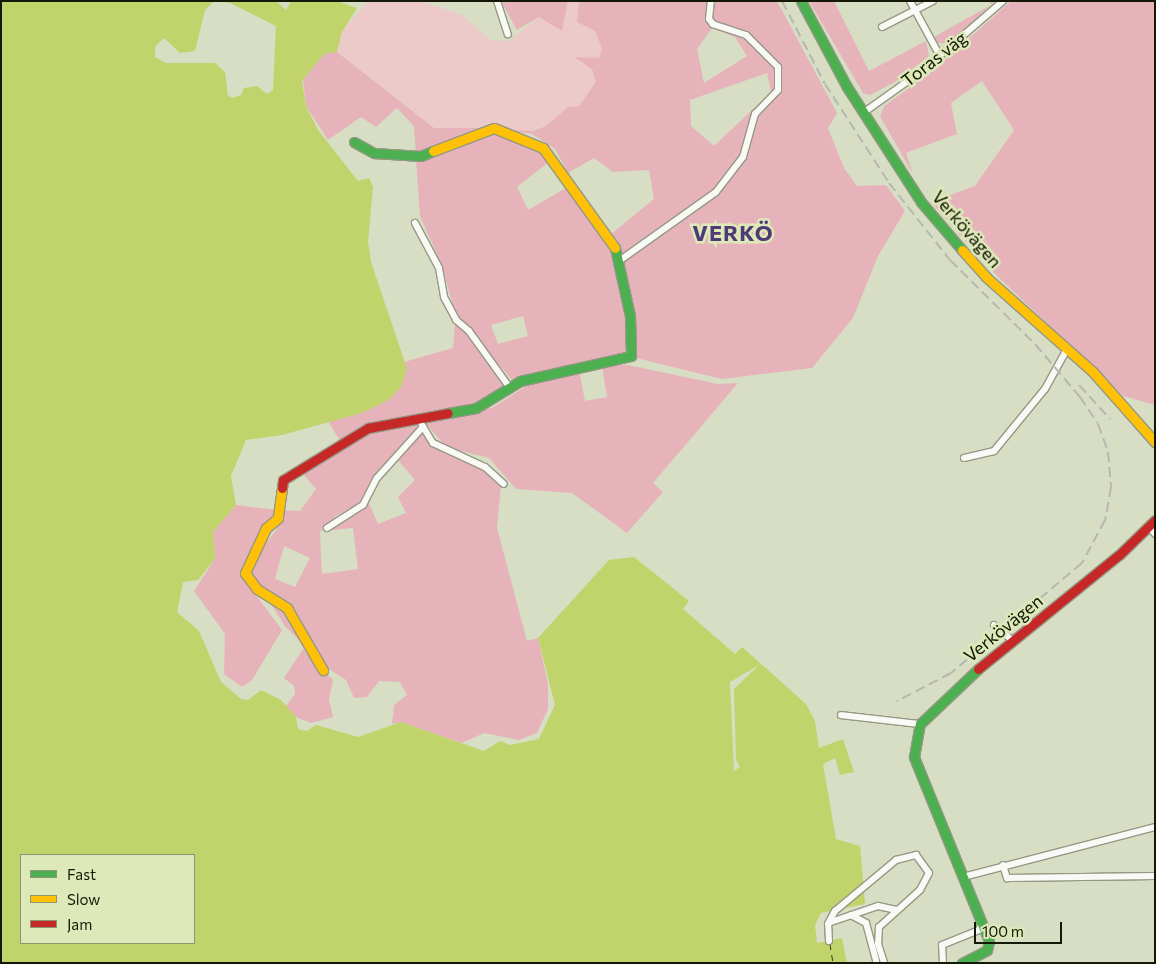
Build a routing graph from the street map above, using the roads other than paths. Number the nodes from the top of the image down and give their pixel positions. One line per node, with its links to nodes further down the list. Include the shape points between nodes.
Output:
1 (497, 1): 9 (street)
2 (711, 1): 14 (street, via 709,19 713,24 752,39 778,66 778,90 755,114 743,157 716,192)
3 (800, 1): 11 (street, Verkövägen)
4 (910, 1): 7 (street)
5 (933, 1): 7 (street)
6 (1003, 1): 10 (street, Toras väg)
7 (915, 11): 8 (street); 10 (street)
8 (882, 28)
9 (508, 34)
10 (940, 56): 11 (street, Toras väg)
11 (863, 113): 15 (street, Verkövägen, via 921,202 954,241 1020,310)
12 (354, 142): 14 (street, via 374,153 421,156 487,128 522,138 552,157 619,254)
13 (415, 223): 16 (street, via 439,268 444,297 456,320 469,331)
14 (619, 261): 16 (street, via 630,316 631,356 540,375)
15 (1067, 349): 18 (street, Verkövägen, via 1107,386); 19 (street, via 1045,389 994,451)
16 (510, 388): 17 (street, via 476,408)
17 (422, 423): 20 (street, via 433,443 485,467); 22 (street, via 377,478 363,505); 25 (street, via 368,428 288,476 281,485 278,518 266,528 248,564 247,579 287,608)
18 (1155, 442)
19 (964, 458)
20 (504, 484)
21 (1154, 527): 24 (street, Verkövägen)
22 (327, 528)
23 (994, 624): 24 (street)
24 (1012, 641): 27 (street, Verkövägen, via 932,708)
25 (323, 670)
26 (841, 716): 27 (street)
27 (920, 724): 31 (street, Verkövägen, via 915,740 916,767)
28 (1155, 827): 29 (street)
29 (1003, 865): 30 (street, via 1006,878); 31 (street)
30 (1155, 876)
31 (964, 877): 34 (street, Verkövägen)
32 (897, 910): 33 (street, via 878,906); 35 (street, via 927,882 927,865 908,854 881,870 835,911); 37 (street, via 879,927)
33 (851, 915): 35 (street); 38 (street, via 866,923)
34 (983, 922): 40 (street, via 979,930 942,946); 41 (street, Verkövägen, via 987,950)
35 (828, 924): 36 (street)
36 (829, 941)
37 (878, 944): 38 (street); 39 (street)
38 (876, 962)
39 (884, 963)
40 (943, 963)
41 (962, 963)

